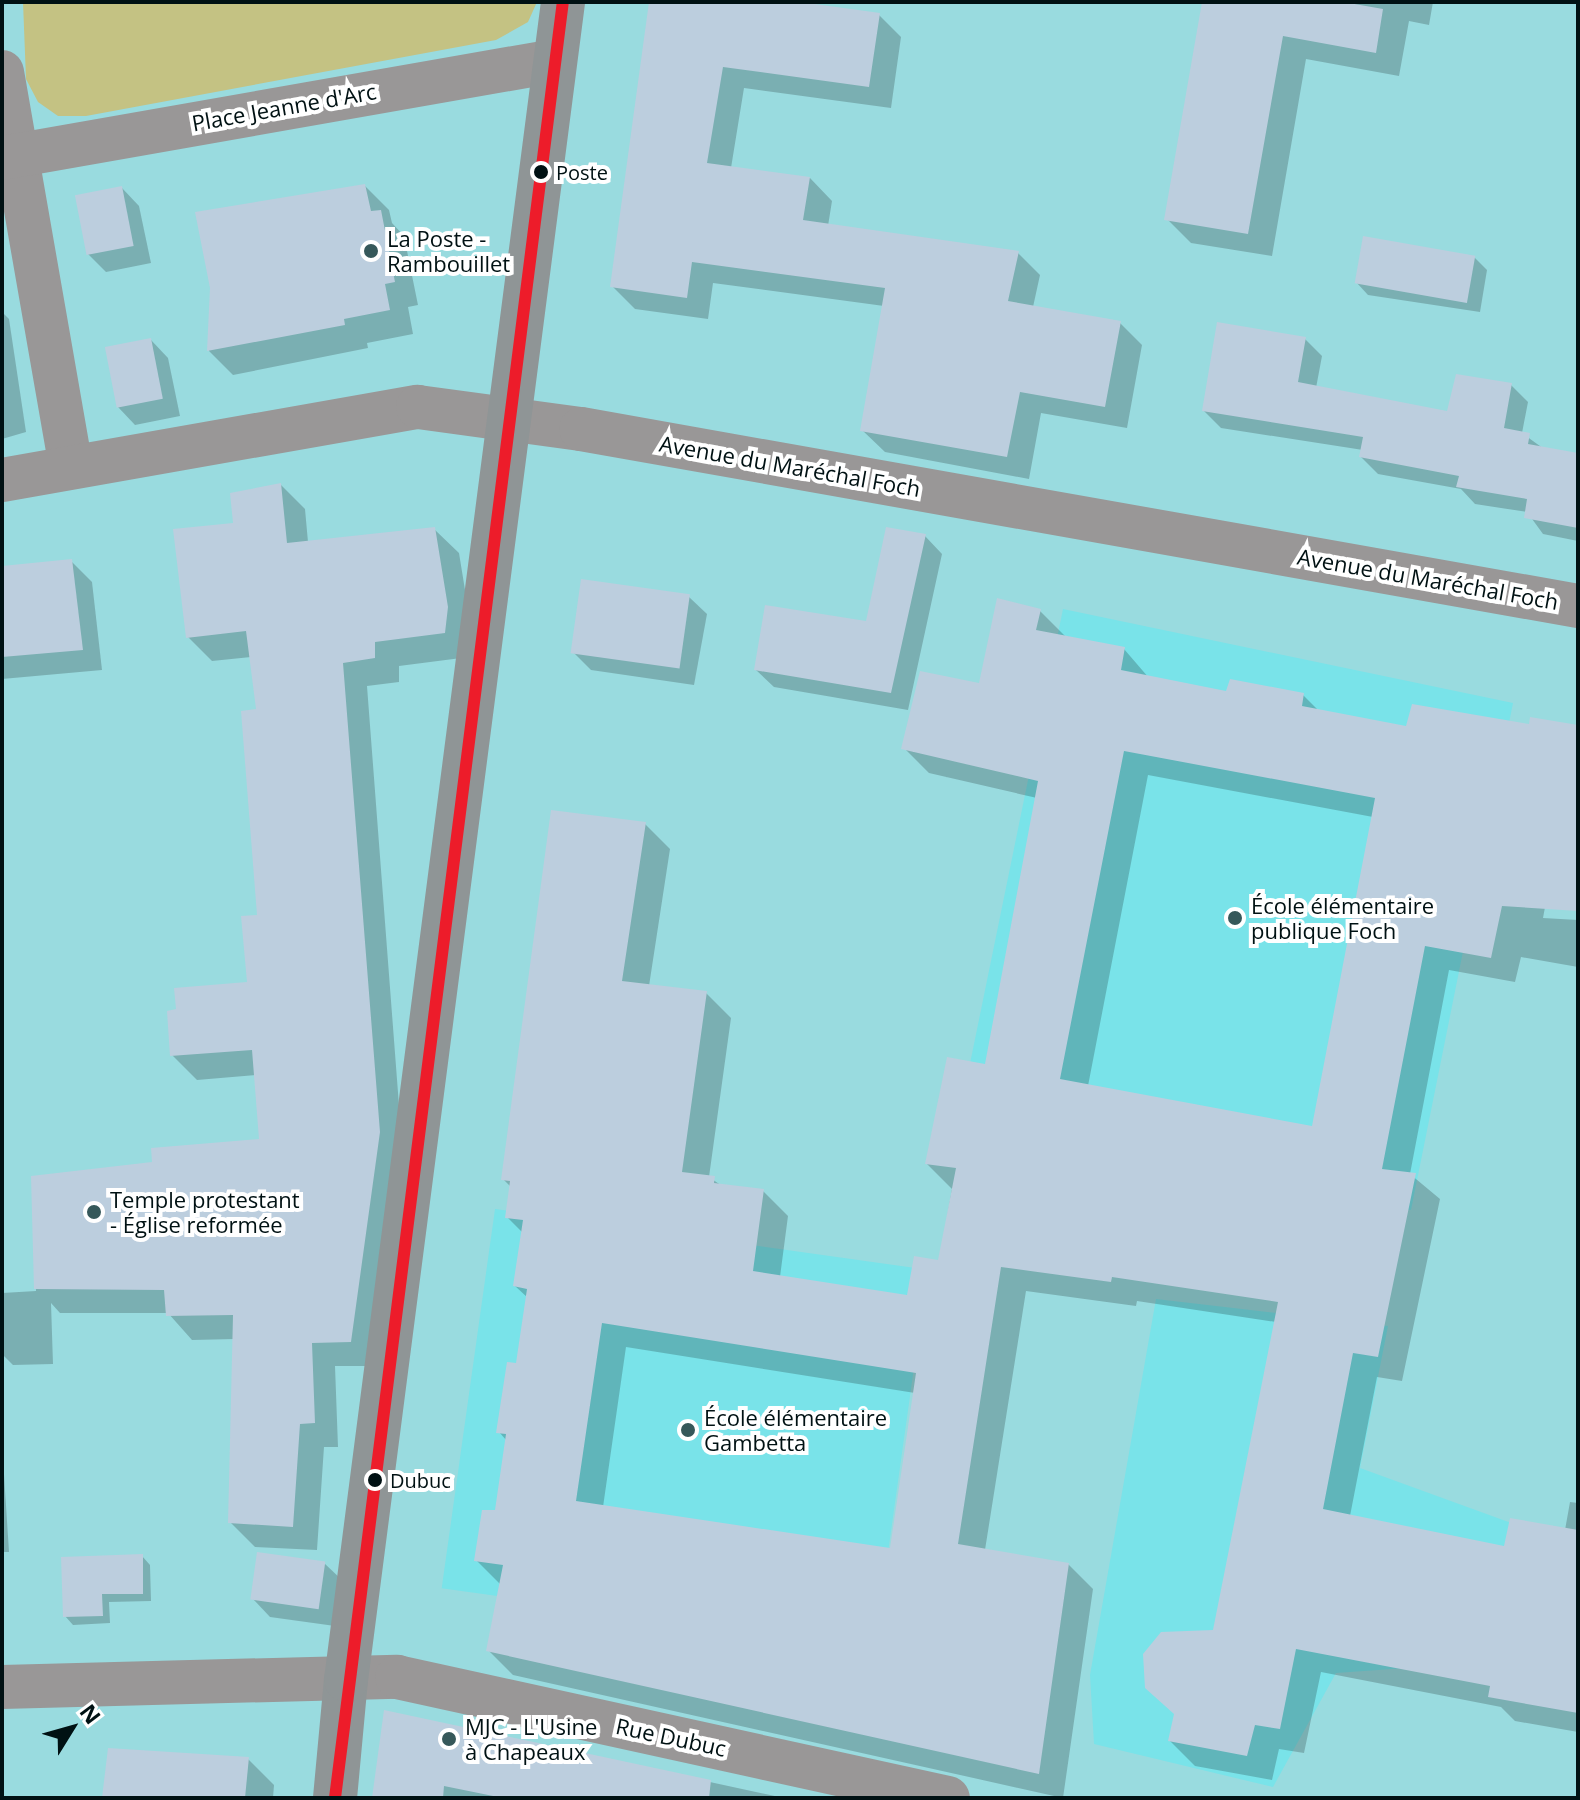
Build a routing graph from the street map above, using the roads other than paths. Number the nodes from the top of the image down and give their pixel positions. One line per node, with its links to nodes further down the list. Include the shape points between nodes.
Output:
1 (563, 2): 2 (main road)
2 (554, 61): 4 (street, Place Jeanne d'Arc); 5 (main road)
3 (2, 72): 4 (street)
4 (9, 157): 6 (street)
5 (510, 418): 6 (street, Avenue du Maréchal Foch, via 418,407); 8 (street, Avenue du Maréchal Foch); 9 (main road)
6 (71, 467): 7 (street, Avenue du Maréchal Foch)
7 (2, 480)
8 (1578, 606)
9 (346, 1680): 10 (street, Rue Dubuc); 11 (main road); 12 (street, Rue Dubuc, via 397,1677)
10 (2, 1687)
11 (335, 1798)
12 (948, 1798)

